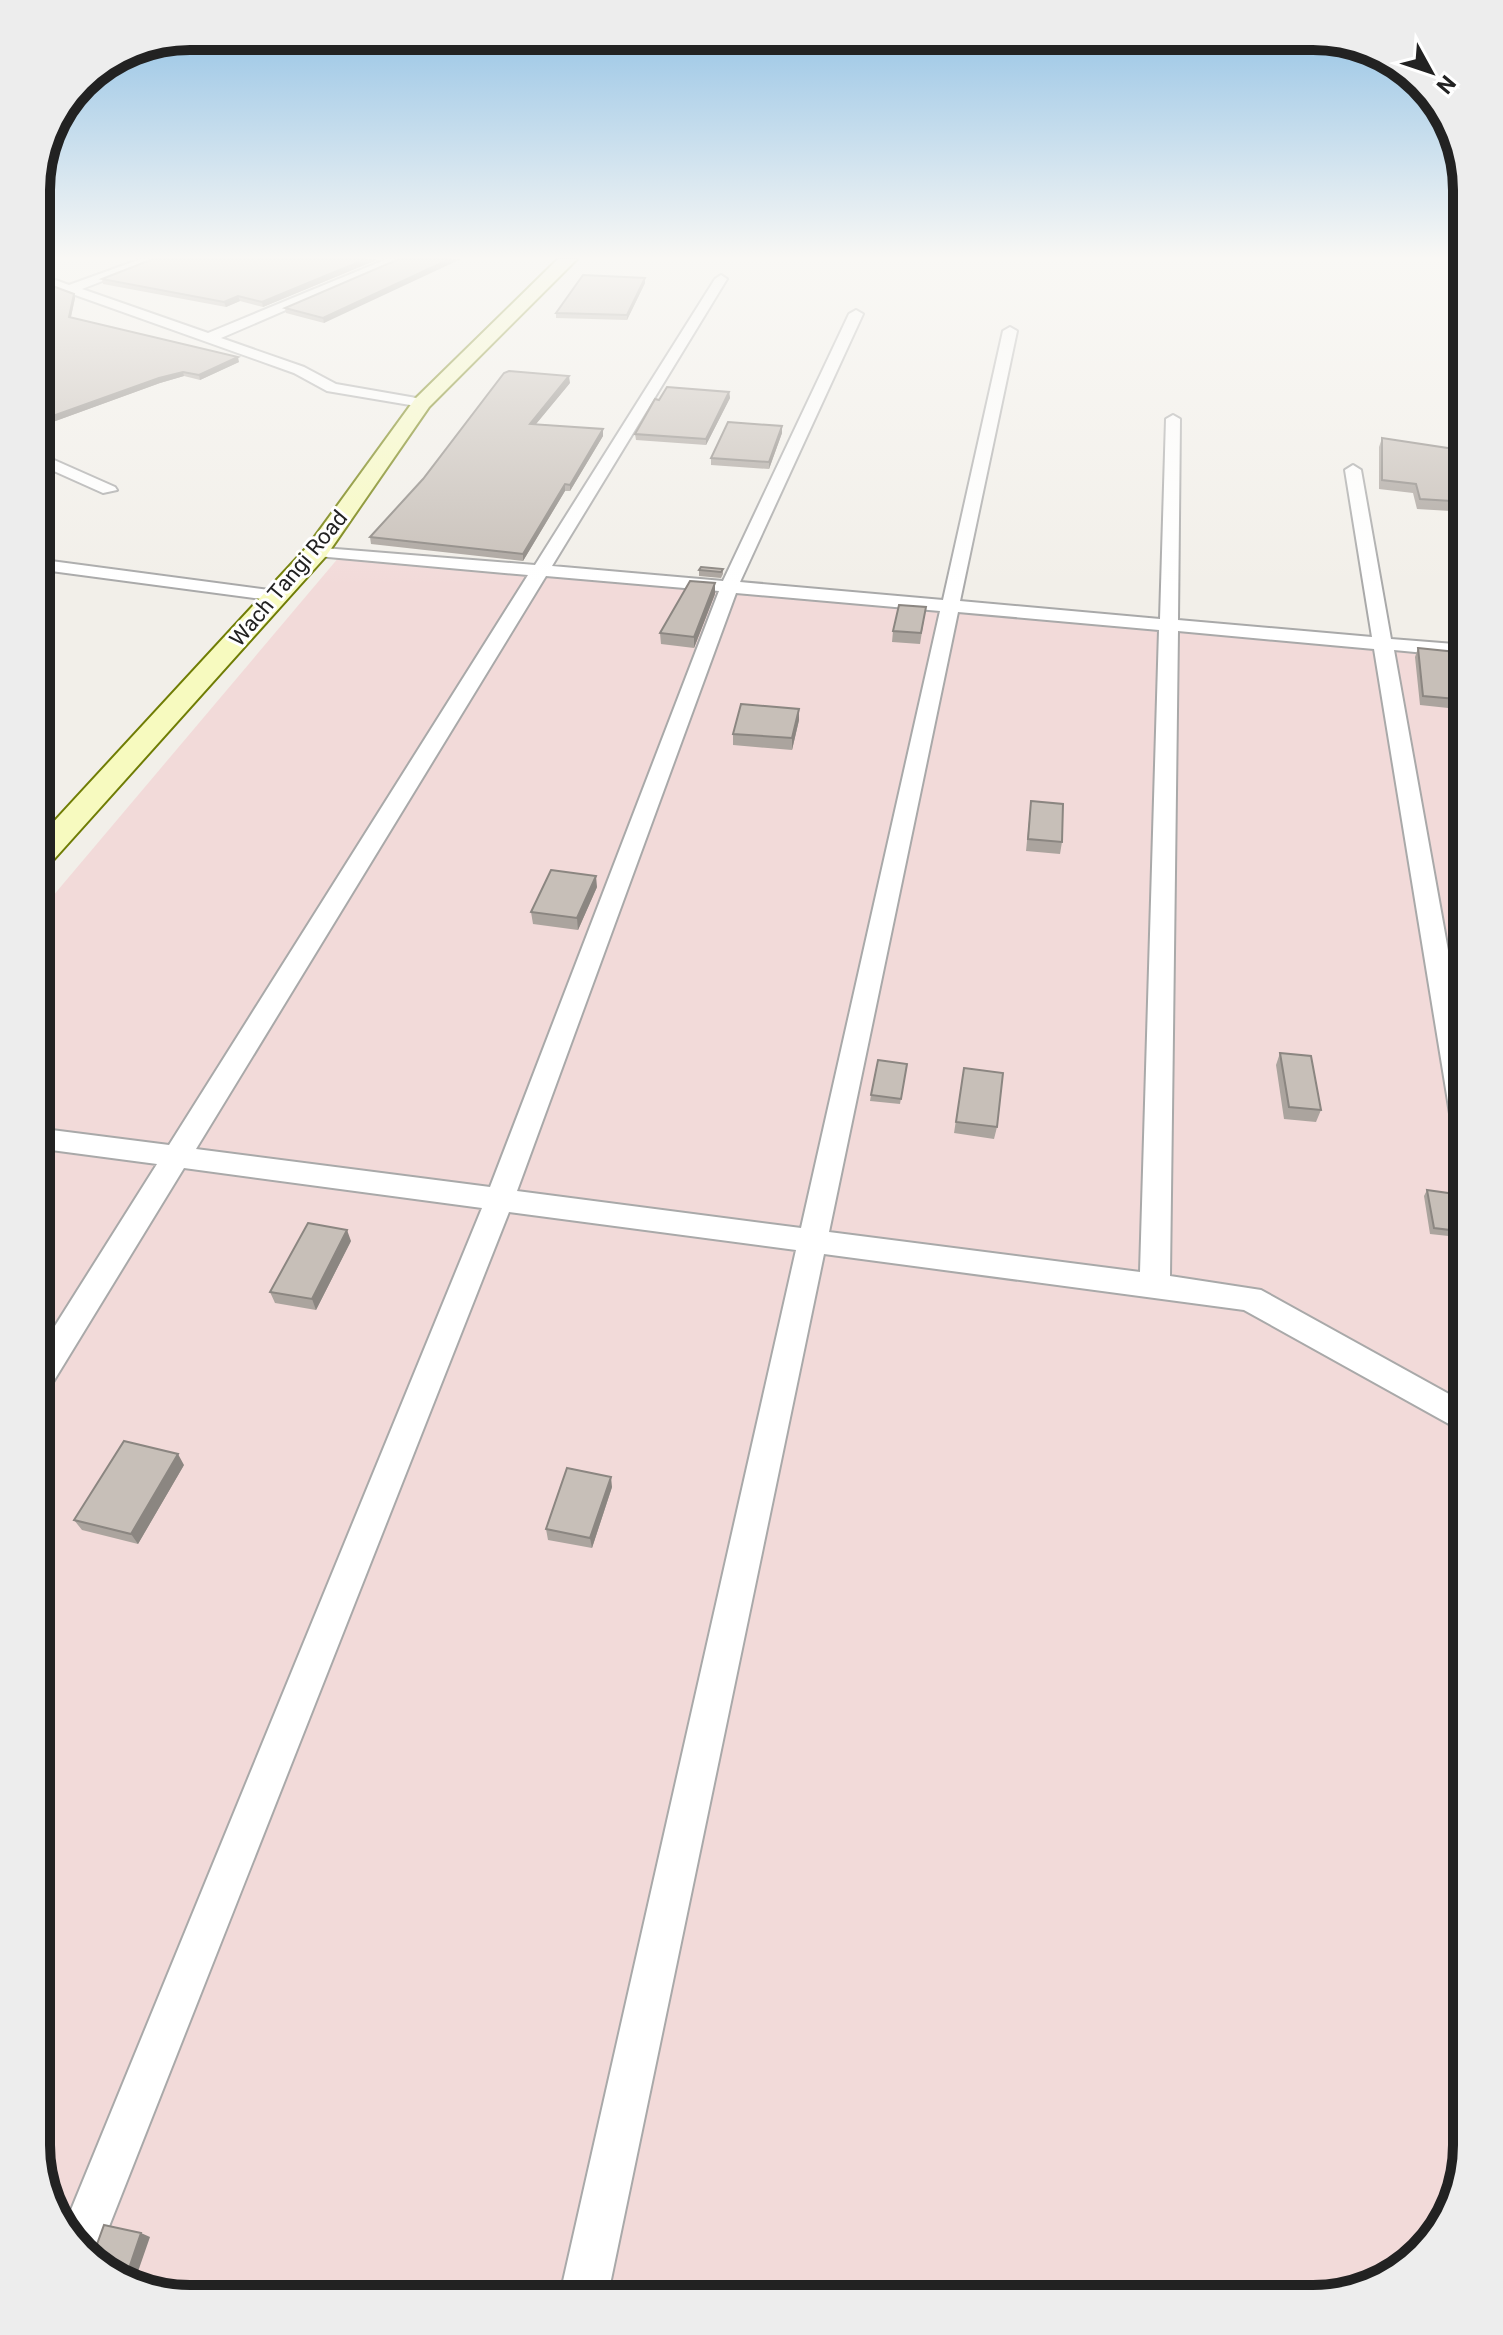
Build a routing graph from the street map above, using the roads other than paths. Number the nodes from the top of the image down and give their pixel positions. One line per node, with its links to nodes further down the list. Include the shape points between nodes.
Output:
1 (293, 368): 6 (street, via 332,388)
2 (458, 368): 6 (main road, Wach Tangi Road)
3 (666, 368): 13 (street)
4 (831, 368): 14 (street)
5 (1002, 368): 16 (street)
6 (422, 403): 11 (main road, Wach Tangi Road)
7 (1173, 419): 17 (street)
8 (50, 463): 10 (street)
9 (1353, 470): 18 (street)
10 (109, 490)
11 (317, 551): 13 (street); 15 (main road, Wach Tangi Road)
12 (50, 566): 15 (street)
13 (541, 570): 14 (street); 23 (street)
14 (729, 588): 16 (street); 24 (street)
15 (277, 596): 20 (main road, Wach Tangi Road)
16 (950, 606): 17 (street); 25 (street)
17 (1169, 625): 18 (street); 26 (street)
18 (1383, 643): 19 (street); 21 (street)
19 (1453, 650)
20 (50, 845)
21 (1453, 1050)
22 (50, 1140): 23 (street)
23 (176, 1157): 24 (street); 27 (street)
24 (500, 1199): 25 (street); 29 (street)
25 (812, 1241): 26 (street); 30 (street)
26 (1155, 1286): 28 (street, via 1250,1299)
27 (50, 1360)
28 (1453, 1412)
29 (84, 2236)
30 (586, 2285)

